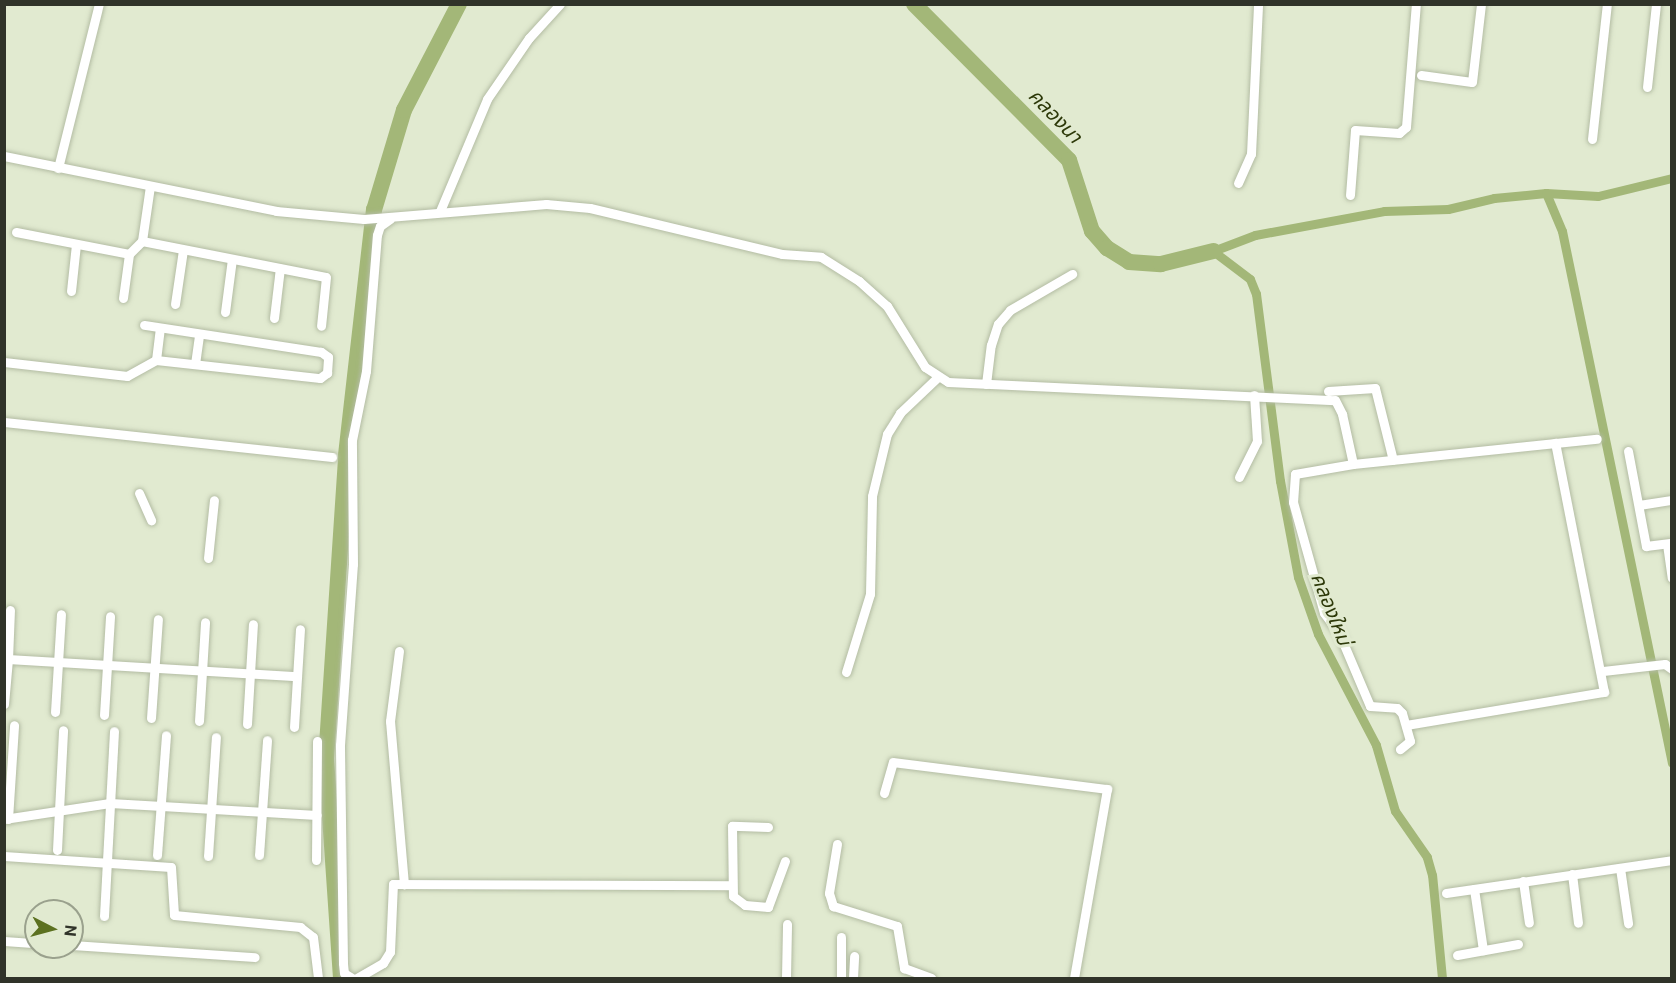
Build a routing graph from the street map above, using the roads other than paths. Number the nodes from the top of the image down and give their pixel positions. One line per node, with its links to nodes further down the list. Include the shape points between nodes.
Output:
1 (99, 4): 12 (street)
2 (560, 4): 16 (street, via 529,38 487,99)
3 (1258, 4): 13 (street, via 1251,154)
4 (1416, 4): 15 (street, via 1406,127 1399,134 1355,130)
5 (1481, 4): 8 (street, via 1472,82)
6 (1607, 4): 10 (street)
7 (1656, 4): 9 (street)
8 (1422, 75)
9 (1647, 87)
10 (1592, 139)
11 (4, 156): 12 (street)
12 (58, 168): 14 (street)
13 (1238, 183)
14 (150, 186): 17 (street, via 276,211 364,219); 19 (street)
15 (1350, 195)
16 (440, 211): 17 (street); 38 (street, via 546,204 590,208 782,254 821,257 859,281 887,306 925,367)
17 (390, 217): 133 (street, via 377,235 366,371 352,440 352,564 340,739 343,963 344,973)
18 (15, 232): 20 (street)
19 (142, 241): 21 (street); 22 (street)
20 (76, 244): 22 (street); 26 (street)
21 (183, 250): 23 (street); 28 (street)
22 (129, 254): 27 (street)
23 (232, 259): 24 (street); 29 (street)
24 (280, 268): 30 (street); 32 (street, via 326,277)
25 (1072, 274): 39 (street, via 1011,310 998,324)
26 (71, 291)
27 (123, 298)
28 (175, 304)
29 (225, 312)
30 (274, 318)
31 (144, 325): 33 (street)
32 (321, 326)
33 (160, 328): 34 (street); 35 (street)
34 (199, 334): 37 (street); 37 (street, via 321,352 328,357 327,374 320,378)
35 (156, 360): 36 (street, via 127,376); 37 (street)
36 (4, 362)
37 (195, 364)
38 (936, 375): 39 (street, via 955,384); 73 (street, via 900,413 887,434 872,496 870,594)
39 (986, 384): 41 (street)
40 (1328, 391): 47 (street, via 1375,388)
41 (1258, 395): 48 (street, via 1335,400); 49 (street, via 1257,441)
42 (4, 422): 46 (street)
43 (1597, 439): 44 (street)
44 (1555, 443): 47 (street); 72 (street)
45 (1628, 452): 53 (street)
46 (332, 457)
47 (1393, 460): 48 (street)
48 (1353, 464): 83 (street, via 1295,474 1293,502 1324,613 1339,633 1370,706 1397,708)
49 (1239, 477)
50 (139, 493): 54 (street)
51 (214, 500): 56 (street)
52 (1671, 500): 53 (street)
53 (1639, 505): 55 (street, via 1646,546)
54 (152, 520)
55 (1669, 544): 57 (street)
56 (208, 558)
57 (1671, 578)
58 (10, 610): 66 (street)
59 (61, 614): 67 (street)
60 (110, 616): 68 (street)
61 (158, 619): 70 (street)
62 (205, 622): 71 (street)
63 (253, 624): 74 (street)
64 (300, 629): 75 (street)
65 (399, 651): 114 (street, via 390,721)
66 (8, 659): 67 (street); 76 (street)
67 (58, 662): 68 (street); 77 (street)
68 (107, 665): 70 (street); 78 (street)
69 (1668, 667): 72 (street)
70 (155, 668): 71 (street); 79 (street)
71 (202, 671): 74 (street); 80 (street)
72 (1603, 671): 83 (street, via 1604,692)
73 (846, 672)
74 (250, 674): 75 (street); 81 (street)
75 (297, 676): 84 (street)
76 (4, 704)
77 (55, 712)
78 (104, 715)
79 (151, 718)
80 (199, 721)
81 (247, 723)
82 (14, 725): 99 (street)
83 (1407, 725): 91 (street, via 1410,741)
84 (294, 727)
85 (63, 730): 96 (street)
86 (114, 731): 93 (street)
87 (166, 735): 94 (street)
88 (216, 737): 95 (street)
89 (267, 740): 97 (street)
90 (317, 741): 98 (street)
91 (1400, 749)
92 (884, 793): 139 (street, via 893,762 1107,789)
93 (110, 802): 94 (street); 96 (street); 110 (street)
94 (161, 806): 95 (street); 103 (street)
95 (211, 808): 97 (street); 106 (street)
96 (60, 812): 99 (street); 102 (street)
97 (262, 812): 98 (street); 104 (street)
98 (317, 815): 107 (street)
99 (6, 819)
100 (768, 826): 115 (street, via 732,826)
101 (837, 844): 138 (street, via 829,893 833,906 897,926 904,968)
102 (57, 850)
103 (157, 855)
104 (259, 855)
105 (4, 856): 110 (street)
106 (208, 856)
107 (316, 860)
108 (1671, 860): 111 (street)
109 (785, 861): 115 (street, via 768,907 738,903)
110 (106, 862): 118 (street); 132 (street, via 171,867 172,913 178,916 300,927 313,937)
111 (1620, 868): 112 (street); 121 (street)
112 (1572, 874): 113 (street); 120 (street)
113 (1523, 881): 116 (street); 119 (street)
114 (404, 884): 115 (street, via 625,888); 134 (street, via 393,884 388,957)
115 (730, 885)
116 (1473, 889): 117 (street); 128 (street)
117 (1446, 892)
118 (104, 916)
119 (1529, 923)
120 (1578, 923)
121 (1628, 923)
122 (787, 924): 135 (street)
123 (841, 937): 136 (street)
124 (4, 941): 125 (street)
125 (24, 942)
126 (1518, 944): 128 (street)
127 (84, 946): 131 (street)
128 (1483, 950): 129 (street)
129 (1457, 955)
130 (854, 956): 137 (street)
131 (255, 957)
132 (318, 978)
133 (352, 978)
134 (357, 978)
135 (786, 978)
136 (842, 978)
137 (853, 978)
138 (931, 978)
139 (1074, 978)

